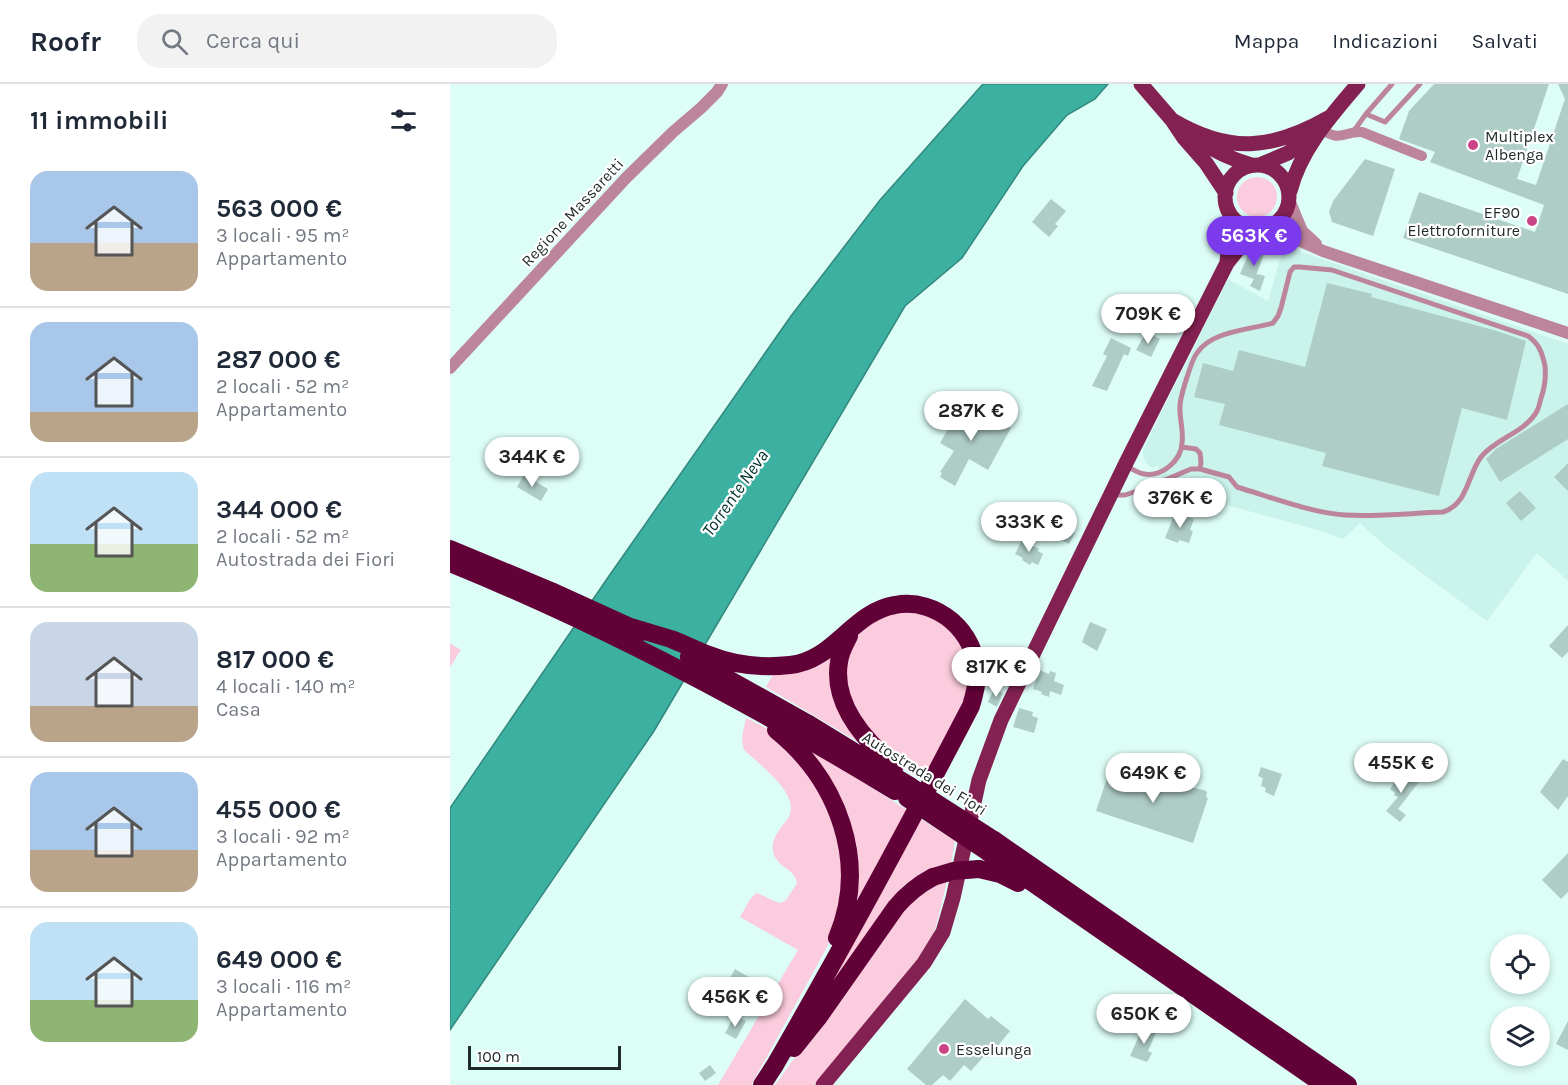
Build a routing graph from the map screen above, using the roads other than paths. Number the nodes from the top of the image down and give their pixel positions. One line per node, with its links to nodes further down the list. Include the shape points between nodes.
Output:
1 (722, 84): 20 (street, Regione Massaretti, via 626,178)
2 (1358, 84): 8 (main road)
3 (1392, 84): 6 (lane)
4 (1420, 84): 6 (lane, via 1385,122)
5 (1146, 89): 7 (main road)
6 (1366, 114): 10 (lane)
7 (1172, 120): 9 (main road); 13 (main road)
8 (1322, 127): 9 (main road, via 1247,145 1217,141); 10 (street, via 1329,135 1341,137); 12 (main road, via 1288,153); 14 (main road, via 1298,167)
9 (1186, 129): 12 (main road, via 1214,150)
10 (1353, 132): 11 (street)
11 (1422, 156)
12 (1256, 165): 13 (main road, via 1235,173); 14 (main road, via 1280,173)
13 (1226, 193): 15 (main road)
14 (1290, 196): 16 (main road, via 1279,222); 17 (street, via 1302,231)
15 (1231, 216): 16 (main road, via 1247,228); 18 (main road)
16 (1263, 229): 17 (street); 18 (main road, via 1248,237)
17 (1323, 251): 19 (street)
18 (1227, 263): 22 (main road)
19 (1568, 333)
20 (450, 368)
21 (1182, 447): 22 (lane, via 1176,461 1151,475); 23 (lane, via 1200,453); 23 (lane, via 1179,408 1196,354 1219,336 1273,322 1294,267 1332,270 1528,336 1537,342 1543,355 1545,387 1537,411 1527,424 1479,459 1458,504 1451,510 1344,515 1237,488 1229,477)
22 (1125, 466): 24 (main road)
23 (1200, 469): 24 (lane, via 1125,495)
24 (1111, 495): 36 (main road, via 1001,720 979,780 943,932 924,963)
25 (450, 549): 27 (highway, Autostrada dei Fiori)
26 (450, 563): 29 (highway, Autostrada dei Fiori)
27 (631, 627): 28 (highway, via 710,656 763,666 793,665 816,658); 29 (highway, Autostrada dei Fiori)
28 (852, 628): 30 (highway, via 841,652 838,671 848,711 867,741 894,765); 33 (highway, via 876,611 895,604 919,605 940,612 958,626 971,644 977,685 932,781)
29 (743, 695): 30 (highway, Autostrada dei Fiori, via 829,751); 33 (highway, via 801,752 817,773 842,824 849,889 845,916)
30 (911, 788): 31 (highway, Autostrada dei Fiori, bridge); 31 (highway, Autostrada dei Fiori, bridge, via 957,815)
31 (991, 846): 32 (highway, Autostrada dei Fiori); 38 (highway, Autostrada dei Fiori)
32 (1088, 921): 34 (highway, bridge, via 1000,874 979,869 933,877 904,896 800,1042); 37 (highway, Autostrada dei Fiori)
33 (824, 980): 34 (highway)
34 (775, 1065): 35 (highway)
35 (762, 1085)
36 (823, 1085)
37 (1324, 1085)
38 (1348, 1085)

